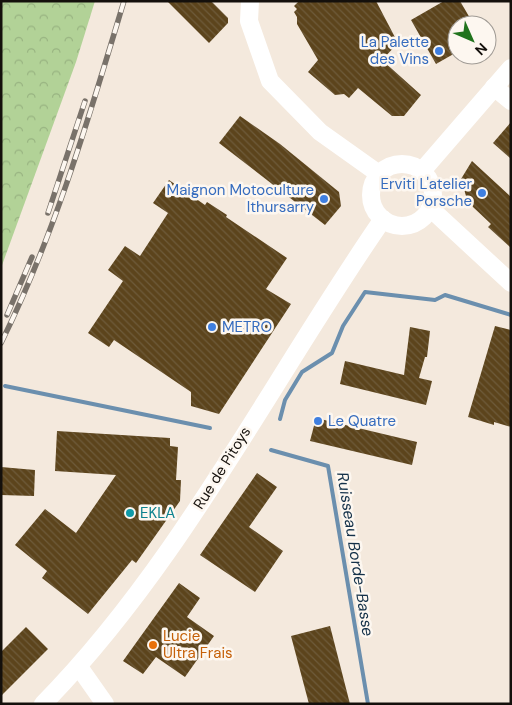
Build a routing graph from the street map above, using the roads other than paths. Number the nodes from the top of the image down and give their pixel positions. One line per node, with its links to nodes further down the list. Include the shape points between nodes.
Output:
1 (250, 1): 6 (street, via 249,21 270,81 320,132)
2 (511, 68): 3 (street)
3 (494, 87): 4 (street); 5 (street)
4 (511, 101)
5 (422, 171): 6 (street, via 404,164 386,168); 7 (street, via 432,188)
6 (378, 174): 8 (street, via 371,193 372,203)
7 (430, 208): 8 (street, via 417,222 409,225 391,224); 9 (street)
8 (383, 219): 10 (street, Rue de Pitoys, via 180,533)
9 (511, 283)
10 (79, 667): 11 (street, Rue de Pitoys); 12 (street)
11 (43, 704)
12 (105, 704)

